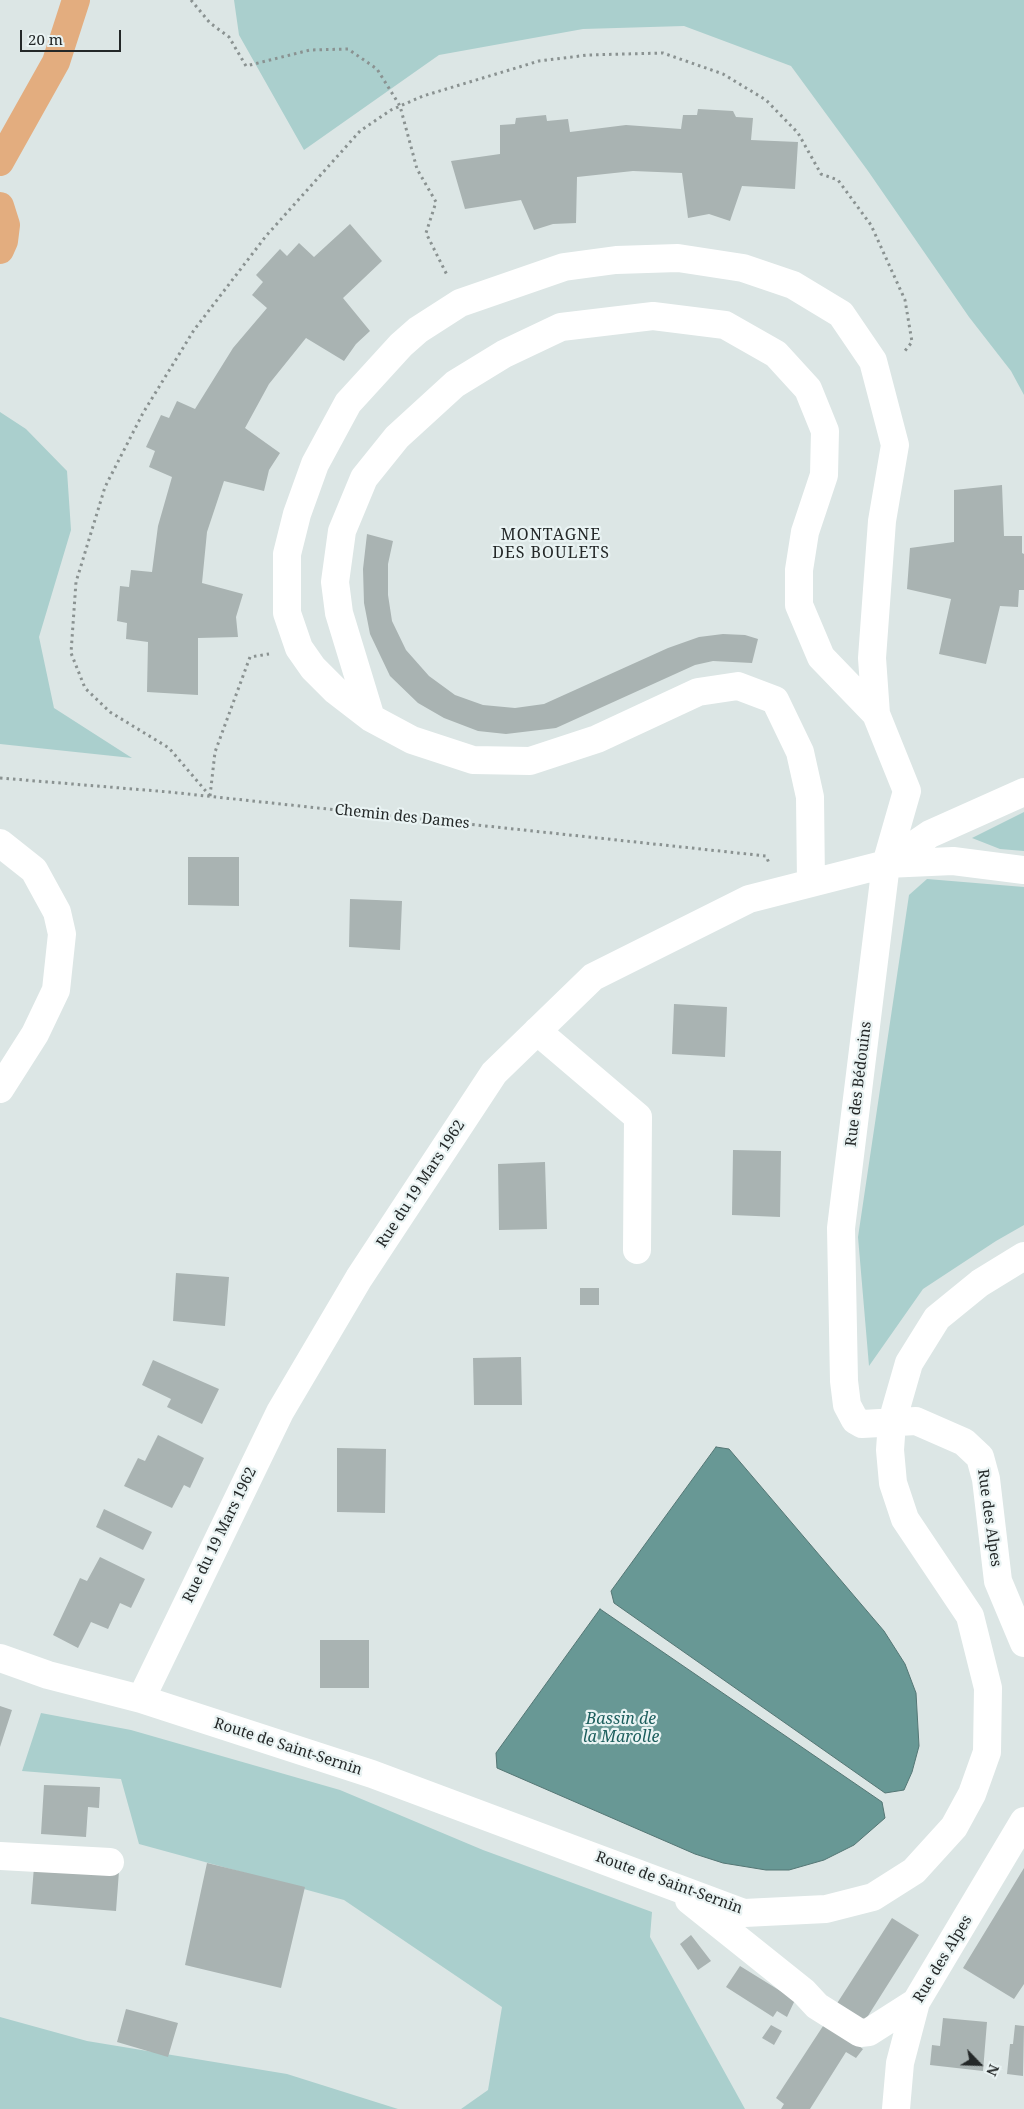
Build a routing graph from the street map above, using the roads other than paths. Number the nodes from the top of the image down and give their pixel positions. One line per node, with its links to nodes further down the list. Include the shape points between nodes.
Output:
1 (76, 0): 2 (main road, via 56,62)
2 (0, 162)
3 (0, 206): 4 (main road, via 6,225)
4 (0, 250)
5 (876, 714): 6 (street, via 821,657 799,605 799,570 805,532 824,475 825,431 808,389 776,354 725,325 653,316 561,327 504,354 455,384 397,437 364,478 342,531 335,582 340,613); 6 (street, via 872,658 882,521 895,444 873,361 840,314 793,285 743,268 678,258 616,260 564,267 460,303 402,344 348,403 314,464 297,514 287,554 287,613 299,648 313,668 336,691); 9 (street, via 907,791)
6 (372, 718): 11 (street, via 412,740 473,760 530,760 597,740 698,692 738,686 775,700 800,752 810,797)
7 (1024, 792): 9 (street, via 930,834)
8 (0, 843): 13 (street, via 34,870 57,912 62,934 56,990 35,1034)
9 (886, 864): 10 (street, via 953,861); 11 (street, Rue du 19 Mars 1962); 16 (street, Rue des Bédouins, via 841,1228 847,1405 855,1420 862,1424)
10 (1024, 870)
11 (811, 884): 12 (street, Rue du 19 Mars 1962, via 749,900 592,977)
12 (537, 1031): 14 (street, via 638,1117); 19 (street, Rue du 19 Mars 1962, via 494,1073 359,1278 319,1345 280,1412)
13 (0, 1089)
14 (637, 1250)
15 (1024, 1256): 16 (street, Route de Saint-Sernin, via 980,1283 937,1318 909,1362)
16 (892, 1422): 17 (street, Rue des Alpes, via 916,1421 938,1429 964,1442 980,1457 986,1479 998,1581); 23 (street, Route de Saint-Sernin, via 893,1483 905,1519 970,1616 988,1688 987,1752 972,1794 954,1827 914,1871 873,1897 826,1909 744,1913)
17 (1024, 1643)
18 (0, 1658): 19 (street, Route de Saint-Sernin, via 48,1675)
19 (141, 1699): 23 (street, Route de Saint-Sernin, via 372,1774)
20 (1024, 1821): 24 (street, Rue des Alpes)
21 (0, 1856): 22 (street)
22 (110, 1862)
23 (666, 1882): 24 (street, via 804,1992 817,2006 860,2033 869,2032)
24 (916, 2002): 25 (street, Rue des Alpes, via 900,2063)
25 (896, 2109)

